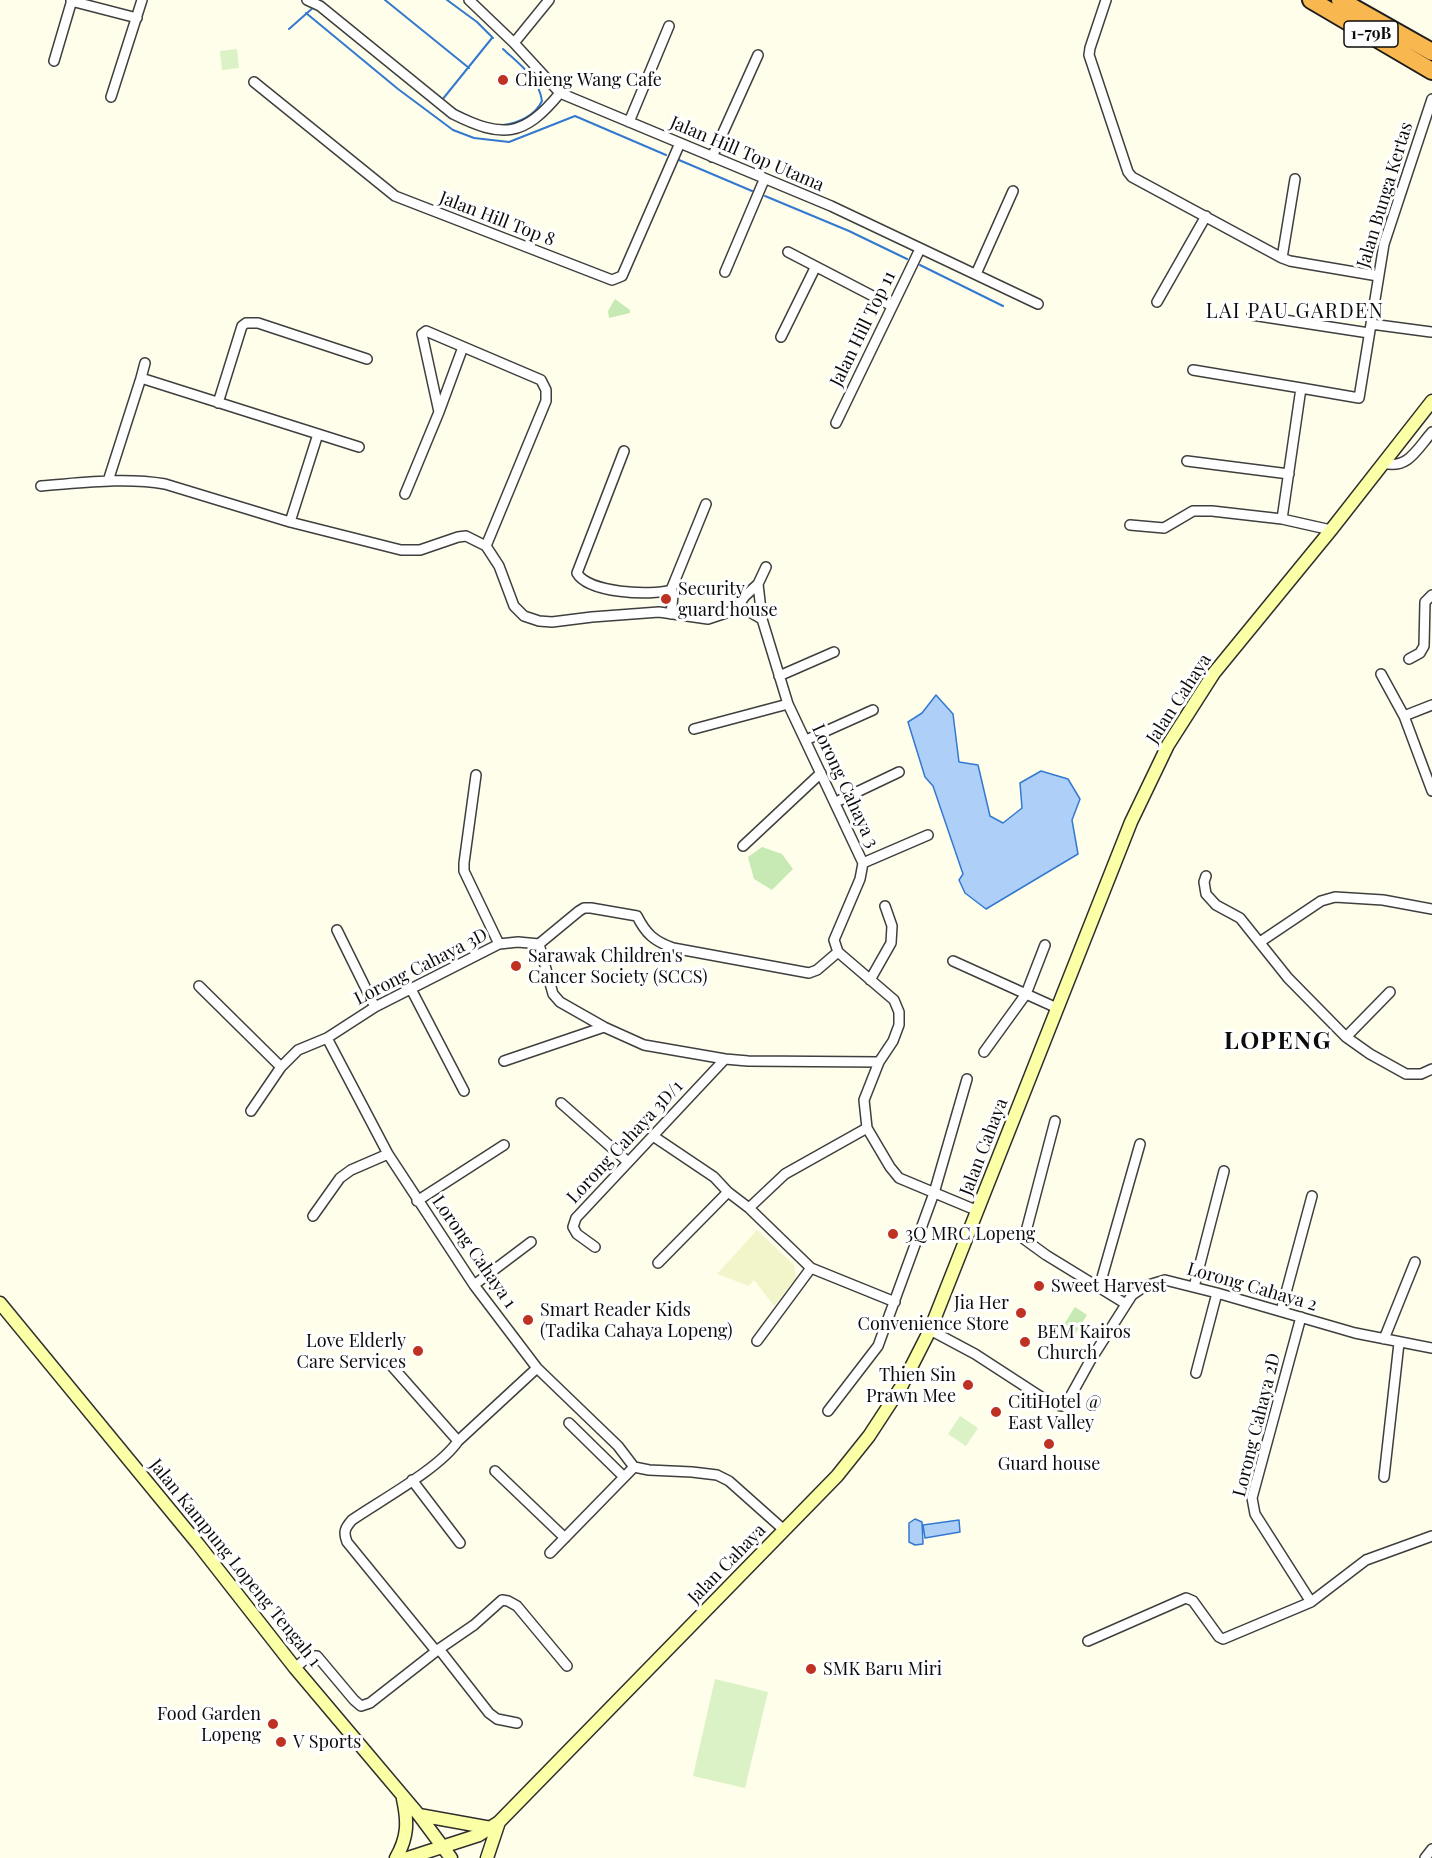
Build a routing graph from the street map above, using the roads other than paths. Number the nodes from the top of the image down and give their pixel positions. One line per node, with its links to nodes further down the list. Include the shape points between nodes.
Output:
1 (142, 0): 9 (street)
2 (307, 0): 17 (street, via 320,6 453,114 473,124 496,130 519,129 534,121)
3 (469, 0): 11 (street, Jalan Hill Top Utama)
4 (549, 0): 11 (street)
5 (1106, 0): 26 (street, via 1089,55 1128,172)
6 (1311, 0): 15 (highway, 1-79B)
7 (1340, 0): 12 (highway)
8 (71, 1): 9 (street); 14 (street)
9 (137, 18): 18 (street)
10 (669, 26): 20 (street)
11 (514, 44): 17 (street, Jalan Hill Top Utama)
12 (1432, 52)
13 (758, 55): 22 (street)
14 (54, 61)
15 (1432, 72)
16 (254, 82): 21 (street, Jalan Hill Top 8, via 395,196 612,280 622,276)
17 (560, 93): 20 (street, Jalan Hill Top Utama)
18 (111, 98)
19 (1432, 99): 33 (street, Jalan Bunga Kertas, via 1384,244)
20 (629, 122): 21 (street, Jalan Hill Top Utama)
21 (680, 143): 22 (street, Jalan Hill Top Utama)
22 (712, 157): 24 (street, Jalan Hill Top Utama)
23 (1294, 179): 29 (street)
24 (764, 180): 27 (street, Jalan Hill Top Utama, via 831,206); 31 (street)
25 (1013, 191): 32 (street)
26 (1206, 216): 29 (street); 34 (street)
27 (920, 249): 32 (street, Jalan Hill Top Utama); 36 (street, Jalan Hill Top 11)
28 (788, 252): 30 (street)
29 (1282, 258): 33 (street)
30 (815, 268): 36 (street); 40 (street)
31 (725, 272)
32 (976, 274): 35 (street, Jalan Hill Top Utama)
33 (1378, 276): 38 (street, Jalan Bunga Kertas)
34 (1157, 303)
35 (1038, 304)
36 (892, 306): 50 (street, Jalan Hill Top 11)
37 (1252, 315): 38 (street)
38 (1370, 329): 39 (street); 46 (street, Jalan Bunga Kertas, via 1359,398)
39 (1431, 333)
40 (781, 337)
41 (463, 347): 49 (street); 49 (street, via 426,331 422,334); 66 (street, via 541,380 546,390 546,401)
42 (367, 359): 48 (street, via 258,323 246,323)
43 (146, 363): 45 (street)
44 (1193, 370): 46 (street)
45 (141, 378): 48 (street); 58 (street)
46 (1302, 388): 57 (street)
47 (1432, 402): 56 (street, Jalan Cahaya)
48 (218, 403): 52 (street)
49 (439, 412): 60 (street)
50 (836, 423)
51 (1432, 432): 56 (street, via 1407,462)
52 (318, 434): 53 (street); 63 (street)
53 (359, 447)
54 (624, 452): 69 (street, via 576,573 589,584 627,592)
55 (1187, 461): 57 (street)
56 (1383, 463): 65 (street, Jalan Cahaya)
57 (1289, 474): 62 (street)
58 (108, 481): 59 (street); 63 (street, via 165,484)
59 (40, 486)
60 (405, 494)
61 (706, 504): 69 (street)
62 (1282, 519): 64 (street, via 1193,511 1164,528); 65 (street)
63 (290, 522): 66 (street, via 401,550 420,550 466,536)
64 (1131, 525)
65 (1331, 530): 109 (street, Jalan Cahaya, via 1214,673 1168,745 1131,822)
66 (486, 546): 72 (street, via 499,566 514,606 524,616 552,622)
67 (766, 567): 68 (street)
68 (758, 584): 71 (street); 74 (street, Lorong Cahaya 3)
69 (667, 591): 72 (street); 73 (street, via 673,596)
70 (1432, 595): 76 (street, via 1425,602 1424,646)
71 (735, 610): 73 (street, via 708,619); 74 (street, via 745,609)
72 (659, 612): 73 (street)
73 (670, 614)
74 (762, 619): 78 (street, Lorong Cahaya 3)
75 (834, 652): 78 (street)
76 (1409, 659)
77 (1381, 674): 82 (street)
78 (779, 676): 79 (street, Lorong Cahaya 3)
79 (788, 704): 83 (street); 84 (street, Lorong Cahaya 3)
80 (1432, 705): 82 (street)
81 (873, 710): 84 (street)
82 (1404, 716): 88 (street)
83 (694, 729)
84 (806, 740): 86 (street, Lorong Cahaya 3)
85 (899, 772): 89 (street)
86 (822, 773): 89 (street, Lorong Cahaya 3); 91 (street)
87 (476, 775): 98 (street, via 464,864)
88 (1432, 790)
89 (836, 802): 92 (street, Lorong Cahaya 3)
90 (928, 835): 92 (street)
91 (742, 846)
92 (863, 863): 101 (street, Lorong Cahaya 3, via 856,890 836,932)
93 (1206, 876): 97 (street, via 1206,894 1216,905 1240,918)
94 (885, 906): 103 (street, via 892,926 891,943)
95 (1432, 909): 97 (street, via 1335,897 1321,901)
96 (337, 930): 108 (street)
97 (1260, 942): 111 (street, via 1288,978)
98 (500, 944): 99 (street, Lorong Cahaya 3D); 105 (street, Lorong Cahaya 3D)
99 (539, 944): 101 (street, via 579,911 591,908 637,916 656,941 673,948 809,973); 110 (street, via 553,994)
100 (1045, 945): 107 (street)
101 (838, 952): 103 (street)
102 (954, 961): 107 (street)
103 (870, 980): 116 (street, via 894,1000 899,1012 899,1025)
104 (199, 986): 117 (street)
105 (411, 989): 108 (street, Lorong Cahaya 3D); 120 (street)
106 (1390, 992): 111 (street)
107 (1026, 994): 109 (street); 113 (street)
108 (375, 1007): 112 (street, Lorong Cahaya 3D)
109 (1057, 1008): 136 (street, Jalan Cahaya)
110 (604, 1027): 114 (street, via 644,1045); 115 (street)
111 (1346, 1036): 118 (street, via 1406,1074)
112 (327, 1038): 117 (street, Lorong Cahaya 3D, via 298,1050); 128 (street, Lorong Cahaya 1)
113 (984, 1052)
114 (725, 1059): 116 (street); 125 (street, Lorong Cahaya 3D/1)
115 (504, 1061)
116 (879, 1062): 124 (street, via 864,1100)
117 (281, 1067): 122 (street, Lorong Cahaya 3D)
118 (1432, 1069)
119 (967, 1079): 132 (street)
120 (464, 1091)
121 (561, 1103): 129 (street)
122 (251, 1111)
123 (1055, 1121): 145 (street, via 1024,1239)
124 (867, 1128): 132 (street, via 898,1178); 135 (street, via 785,1174)
125 (653, 1136): 129 (street, Lorong Cahaya 3D/1); 131 (street, via 714,1177)
126 (1140, 1144): 145 (street)
127 (504, 1145): 134 (street)
128 (388, 1154): 134 (street, Lorong Cahaya 1); 137 (street, via 340,1178)
129 (628, 1162): 139 (street, Lorong Cahaya 3D/1, via 576,1218 573,1227 577,1234)
130 (1224, 1172): 144 (street)
131 (728, 1192): 135 (street); 141 (street)
132 (934, 1193): 136 (street); 147 (street)
133 (1312, 1196): 150 (street)
134 (417, 1201): 143 (street, Lorong Cahaya 1)
135 (749, 1208): 142 (street)
136 (978, 1211): 152 (street, Jalan Cahaya)
137 (313, 1216)
138 (531, 1242): 143 (street)
139 (595, 1247)
140 (1415, 1262): 153 (street)
141 (658, 1263)
142 (811, 1268): 147 (street); 154 (street)
143 (474, 1285): 158 (street, Lorong Cahaya 1)
144 (1194, 1287): 146 (street, Lorong Cahaya 2); 149 (street, Lorong Cahaya 2, via 1165,1280 1145,1286)
145 (1099, 1288): 149 (street)
146 (1217, 1293): 150 (street, Lorong Cahaya 2); 159 (street)
147 (895, 1302): 160 (street, via 878,1346)
148 (0, 1303): 177 (street, Jalan Kampung Lopeng Tengah 1)
149 (1126, 1304): 152 (street, Lorong Cahaya 2, via 1061,1406)
150 (1281, 1311): 151 (street, Lorong Cahaya 2)
151 (1301, 1317): 153 (street, Lorong Cahaya 2); 173 (street, Lorong Cahaya 2D, via 1252,1507)
152 (930, 1330): 168 (street, Jalan Cahaya, via 901,1387 869,1436 837,1476)
153 (1384, 1340): 155 (street, Lorong Cahaya 2)
154 (757, 1341)
155 (1399, 1343): 156 (street, Lorong Cahaya 2); 166 (street)
156 (1432, 1348)
157 (390, 1364): 162 (street)
158 (537, 1368): 162 (street); 163 (street, Lorong Cahaya 1, via 618,1446)
159 (1196, 1373)
160 (828, 1411)
161 (569, 1424): 165 (street)
162 (458, 1441): 167 (street, via 451,1451)
163 (634, 1467): 165 (street); 168 (street, via 717,1475)
164 (495, 1471): 170 (street)
165 (623, 1476): 170 (street)
166 (1384, 1477)
167 (412, 1480): 171 (street); 175 (street, via 351,1520 344,1535)
168 (784, 1530): 181 (street, Jalan Cahaya)
169 (1432, 1536): 173 (street, via 1366,1560)
170 (565, 1538): 172 (street)
171 (460, 1543)
172 (550, 1553)
173 (1311, 1602): 174 (street, via 1223,1639 1193,1601 1186,1598)
174 (1088, 1641)
175 (437, 1650): 176 (street, via 502,1600 517,1606); 177 (street, via 361,1706 317,1656 309,1656); 178 (street, via 489,1713)
176 (567, 1666)
177 (295, 1668): 179 (street, Jalan Kampung Lopeng Tengah 1)
178 (516, 1724)
179 (402, 1796): 180 (street, Jalan Kampung Lopeng Tengah 1); 184 (street, via 407,1833)
180 (418, 1815): 181 (street); 182 (street, Jalan Kampung Lopeng Tengah 1)
181 (495, 1825): 182 (street, Jalan Cahaya, via 479,1835); 187 (street)
182 (441, 1846): 185 (street, Jalan Cahaya); 186 (street, Jalan Kampung Lopeng Tengah 1)
183 (1432, 1849): 188 (street)
184 (396, 1858)
185 (408, 1858)
186 (452, 1858)
187 (487, 1858)
188 (1425, 1858)

